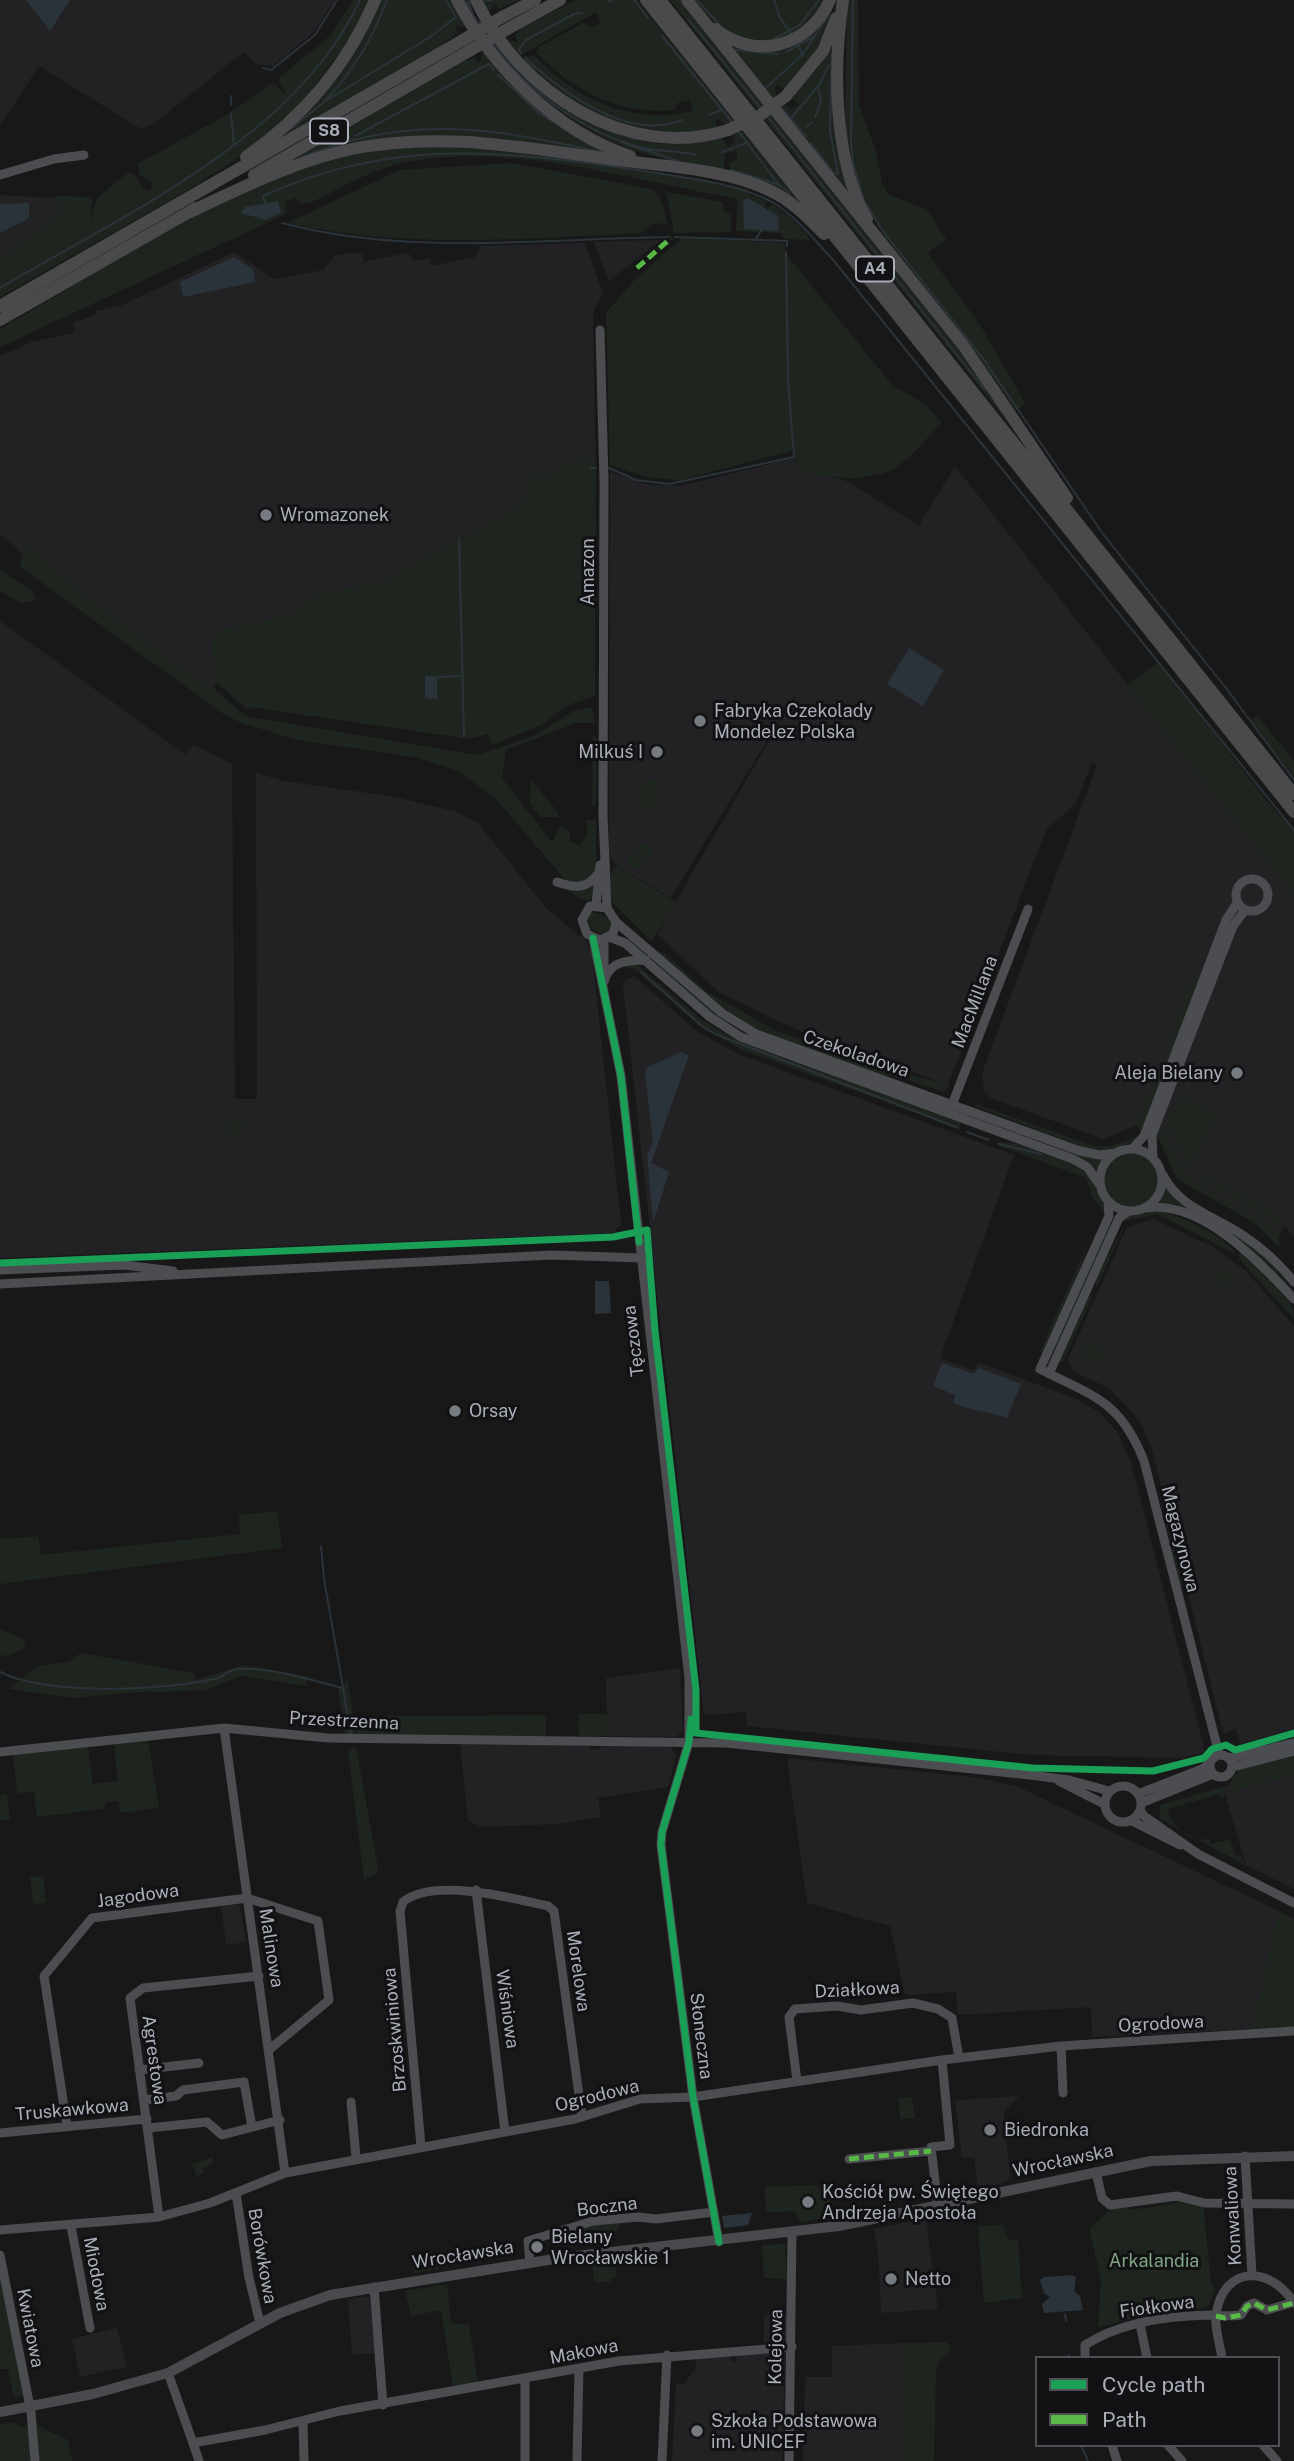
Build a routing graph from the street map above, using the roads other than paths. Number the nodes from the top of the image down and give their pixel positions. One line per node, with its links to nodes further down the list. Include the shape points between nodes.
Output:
1 (375, 0): 16 (highway, via 338,68 302,111 265,144)
2 (457, 0): 14 (highway, via 495,58 539,102 598,142)
3 (477, 0): 9 (highway, bridge, via 517,61 552,92 620,130 663,138 728,130 759,116 786,96 823,51)
4 (535, 0): 11 (highway, S8)
5 (560, 0): 11 (highway, S8)
6 (646, 0): 19 (highway, A4)
7 (660, 0): 23 (highway, A4)
8 (830, 0): 10 (highway, via 809,30 771,47 731,40)
9 (841, 0): 18 (highway, via 843,154 857,201)
10 (689, 2): 18 (highway)
11 (508, 22): 12 (highway, S8, bridge)
12 (466, 45): 16 (highway, S8); 17 (highway, S8)
13 (84, 155): 15 (street)
14 (660, 165): 17 (highway, via 499,142 394,142 299,164); 19 (highway, via 730,177 772,191 795,206)
15 (0, 176)
16 (192, 195): 20 (highway, S8)
17 (190, 212): 21 (highway, S8)
18 (894, 260): 23 (highway, via 980,370)
19 (862, 271): 25 (highway, A4)
20 (0, 306)
21 (0, 320)
22 (600, 330): 26 (street, Amazon)
23 (1090, 538): 24 (highway, A4)
24 (1294, 794)
25 (1294, 812)
26 (603, 815): 27 (street, Amazon); 31 (street, Amazon)
27 (600, 871): 28 (street, via 586,886); 29 (street, Amazon)
28 (557, 882)
29 (596, 905): 31 (street); 34 (street, via 590,906 582,920)
30 (1241, 907): 38 (street)
31 (607, 908): 33 (street)
32 (1028, 909): 39 (street, MacMillana)
33 (617, 922): 35 (street); 39 (street, Czekoladowa, via 714,1007 756,1034)
34 (593, 938): 35 (street); 37 (street, Tęczowa)
35 (606, 939): 36 (street, Czekoladowa, via 622,940); 37 (street)
36 (646, 960): 37 (street, via 620,962); 44 (street, Czekoladowa, via 710,1017 751,1042 1073,1159 1087,1167)
37 (604, 980): 48 (street, Tęczowa, via 621,1076)
38 (1177, 1059): 40 (street, via 1144,1136); 42 (street, via 1151,1139)
39 (952, 1105): 41 (street, Czekoladowa, via 1090,1154)
40 (1132, 1149): 41 (street); 42 (street)
41 (1116, 1153): 44 (street, via 1103,1166)
42 (1153, 1158): 43 (street)
43 (1161, 1170): 46 (street, via 1159,1194); 51 (street, via 1180,1199 1251,1241)
44 (1100, 1185): 45 (street)
45 (1108, 1202): 47 (street); 54 (street, via 1109,1216)
46 (1142, 1210): 47 (street); 53 (street, via 1174,1208 1214,1229 1253,1256)
47 (1129, 1212): 54 (street, via 1119,1218)
48 (641, 1258): 50 (street, via 573,1254); 56 (street, Tęczowa, via 689,1678)
49 (0, 1270): 50 (street, via 124,1265)
50 (178, 1273): 52 (street)
51 (1294, 1282)
52 (0, 1284)
53 (1294, 1299)
54 (1045, 1371): 60 (street, Magazynowa, via 1110,1406 1135,1438)
55 (224, 1728): 56 (street, Przestrzenna, via 328,1738); 58 (street, Przestrzenna); 72 (street, Malinowa)
56 (689, 1742): 64 (street, Przestrzenna); 69 (street, Tęczowa)
57 (1294, 1743): 62 (street)
58 (0, 1752)
59 (1294, 1752): 62 (street)
60 (1219, 1754): 61 (street); 62 (street)
61 (1210, 1763): 63 (street); 66 (street)
62 (1231, 1763): 63 (street, via 1225,1777)
63 (1213, 1774): 66 (street)
64 (1059, 1781): 65 (street); 67 (street)
65 (1109, 1791): 66 (street, via 1127,1786); 67 (street)
66 (1140, 1802): 68 (street); 70 (street, via 1143,1816)
67 (1104, 1804): 68 (street, via 1112,1820)
68 (1132, 1821): 70 (street)
69 (662, 1832): 85 (street, Słoneczna)
70 (1182, 1845): 73 (street)
71 (476, 1890): 74 (street, Morelowa, via 417,1895 403,1902); 88 (street, Morelowa, via 554,1911); 93 (street, Wiśniowa)
72 (247, 1898): 75 (street, Malinowa); 78 (street, via 318,1922 329,2000); 91 (street, Jagodowa, via 92,1918 44,1976)
73 (1294, 1903)
74 (400, 1911): 95 (street, Brzoskwiniowa)
75 (259, 1976): 78 (street, Malinowa); 82 (street, Agrestowa, via 134,1992 130,1998)
76 (1294, 2031): 77 (street, Ogrodowa)
77 (1061, 2046): 79 (street, Ogrodowa); 84 (street)
78 (270, 2049): 89 (street, Malinowa)
79 (958, 2058): 80 (street, Ogrodowa); 83 (street, Działkowa, via 952,2018 938,2009 913,2003 860,2010 837,2006 796,2009 789,2017)
80 (942, 2060): 83 (street, Ogrodowa); 96 (street, via 950,2145 931,2147)
81 (199, 2063): 82 (street)
82 (139, 2070): 86 (street, Agrestowa)
83 (797, 2081): 85 (street, Ogrodowa)
84 (1063, 2093)
85 (693, 2097): 88 (street, Ogrodowa, via 640,2099); 107 (street, Słoneczna)
86 (144, 2100): 90 (street, Agrestowa); 92 (street, via 244,2082)
87 (351, 2102): 99 (street)
88 (582, 2117): 93 (street, Ogrodowa)
89 (280, 2120): 92 (street); 101 (street, Malinowa)
90 (148, 2124): 91 (street, Truskawkowa); 92 (street, Truskawkowa, via 207,2122 222,2135); 108 (street, Agrestowa)
91 (67, 2126): 94 (street, Truskawkowa)
92 (252, 2127)
93 (505, 2132): 95 (street, Ogrodowa)
94 (0, 2133)
95 (421, 2147): 99 (street, Ogrodowa)
96 (931, 2151): 100 (street); 106 (street)
97 (1245, 2156): 98 (main road, Wrocławska); 102 (main road, Wrocławska, via 1160,2160); 104 (street, Konwaliowa)
98 (1294, 2156)
99 (356, 2157): 101 (street, Ogrodowa)
100 (849, 2159)
101 (285, 2172): 103 (street, Ogrodowa)
102 (1096, 2172): 104 (street, via 1102,2198 1110,2205 1177,2196 1204,2203); 106 (main road, Wrocławska)
103 (236, 2193): 108 (street, Ogrodowa); 119 (street, Borówkowa)
104 (1247, 2203): 105 (street); 115 (street, Konwaliowa)
105 (1294, 2204)
106 (938, 2207): 111 (main road, Wrocławska)
107 (714, 2212): 112 (street, Słoneczna); 114 (street, Boczna, via 580,2223 528,2241)
108 (159, 2217): 109 (street, Ogrodowa)
109 (71, 2226): 110 (street, Ogrodowa); 121 (street, Miodowa)
110 (0, 2230)
111 (792, 2234): 112 (main road, Wrocławska); 122 (street, Kolejowa)
112 (719, 2242): 114 (main road, Wrocławska)
113 (0, 2255): 131 (street, Kwiatowa)
114 (530, 2263): 116 (main road, Wrocławska)
115 (1252, 2275): 117 (street, via 1276,2282); 118 (street, Fiołkowa, via 1228,2287)
116 (374, 2287): 119 (main road, Wrocławska, via 316,2298); 130 (street)
117 (1294, 2303): 118 (street, via 1267,2310 1254,2303 1241,2315)
118 (1216, 2316): 120 (street, Fiołkowa); 126 (street)
119 (260, 2323): 128 (main road, Wrocławska)
120 (1140, 2324): 123 (street, Fiołkowa, via 1105,2332); 125 (street)
121 (90, 2328)
122 (792, 2347): 124 (street, Makowa); 143 (street, Kolejowa)
123 (1083, 2354)
124 (667, 2355): 127 (street, Makowa); 142 (street)
125 (1147, 2356)
126 (1222, 2356)
127 (579, 2369): 129 (street, Makowa); 141 (street)
128 (168, 2373): 131 (main road, Wrocławska); 134 (street)
129 (525, 2379): 130 (street, Makowa); 140 (street)
130 (383, 2405): 133 (street, Makowa)
131 (30, 2407): 132 (main road, Wrocławska); 137 (street, Kwiatowa)
132 (0, 2412)
133 (303, 2421): 134 (street, Makowa); 139 (street)
134 (193, 2443): 138 (street)
135 (1170, 2447): 144 (street)
136 (1265, 2447): 145 (street)
137 (35, 2461)
138 (199, 2461)
139 (304, 2461)
140 (525, 2461)
141 (577, 2461)
142 (662, 2461)
143 (789, 2461)
144 (1182, 2461)
145 (1278, 2461)

